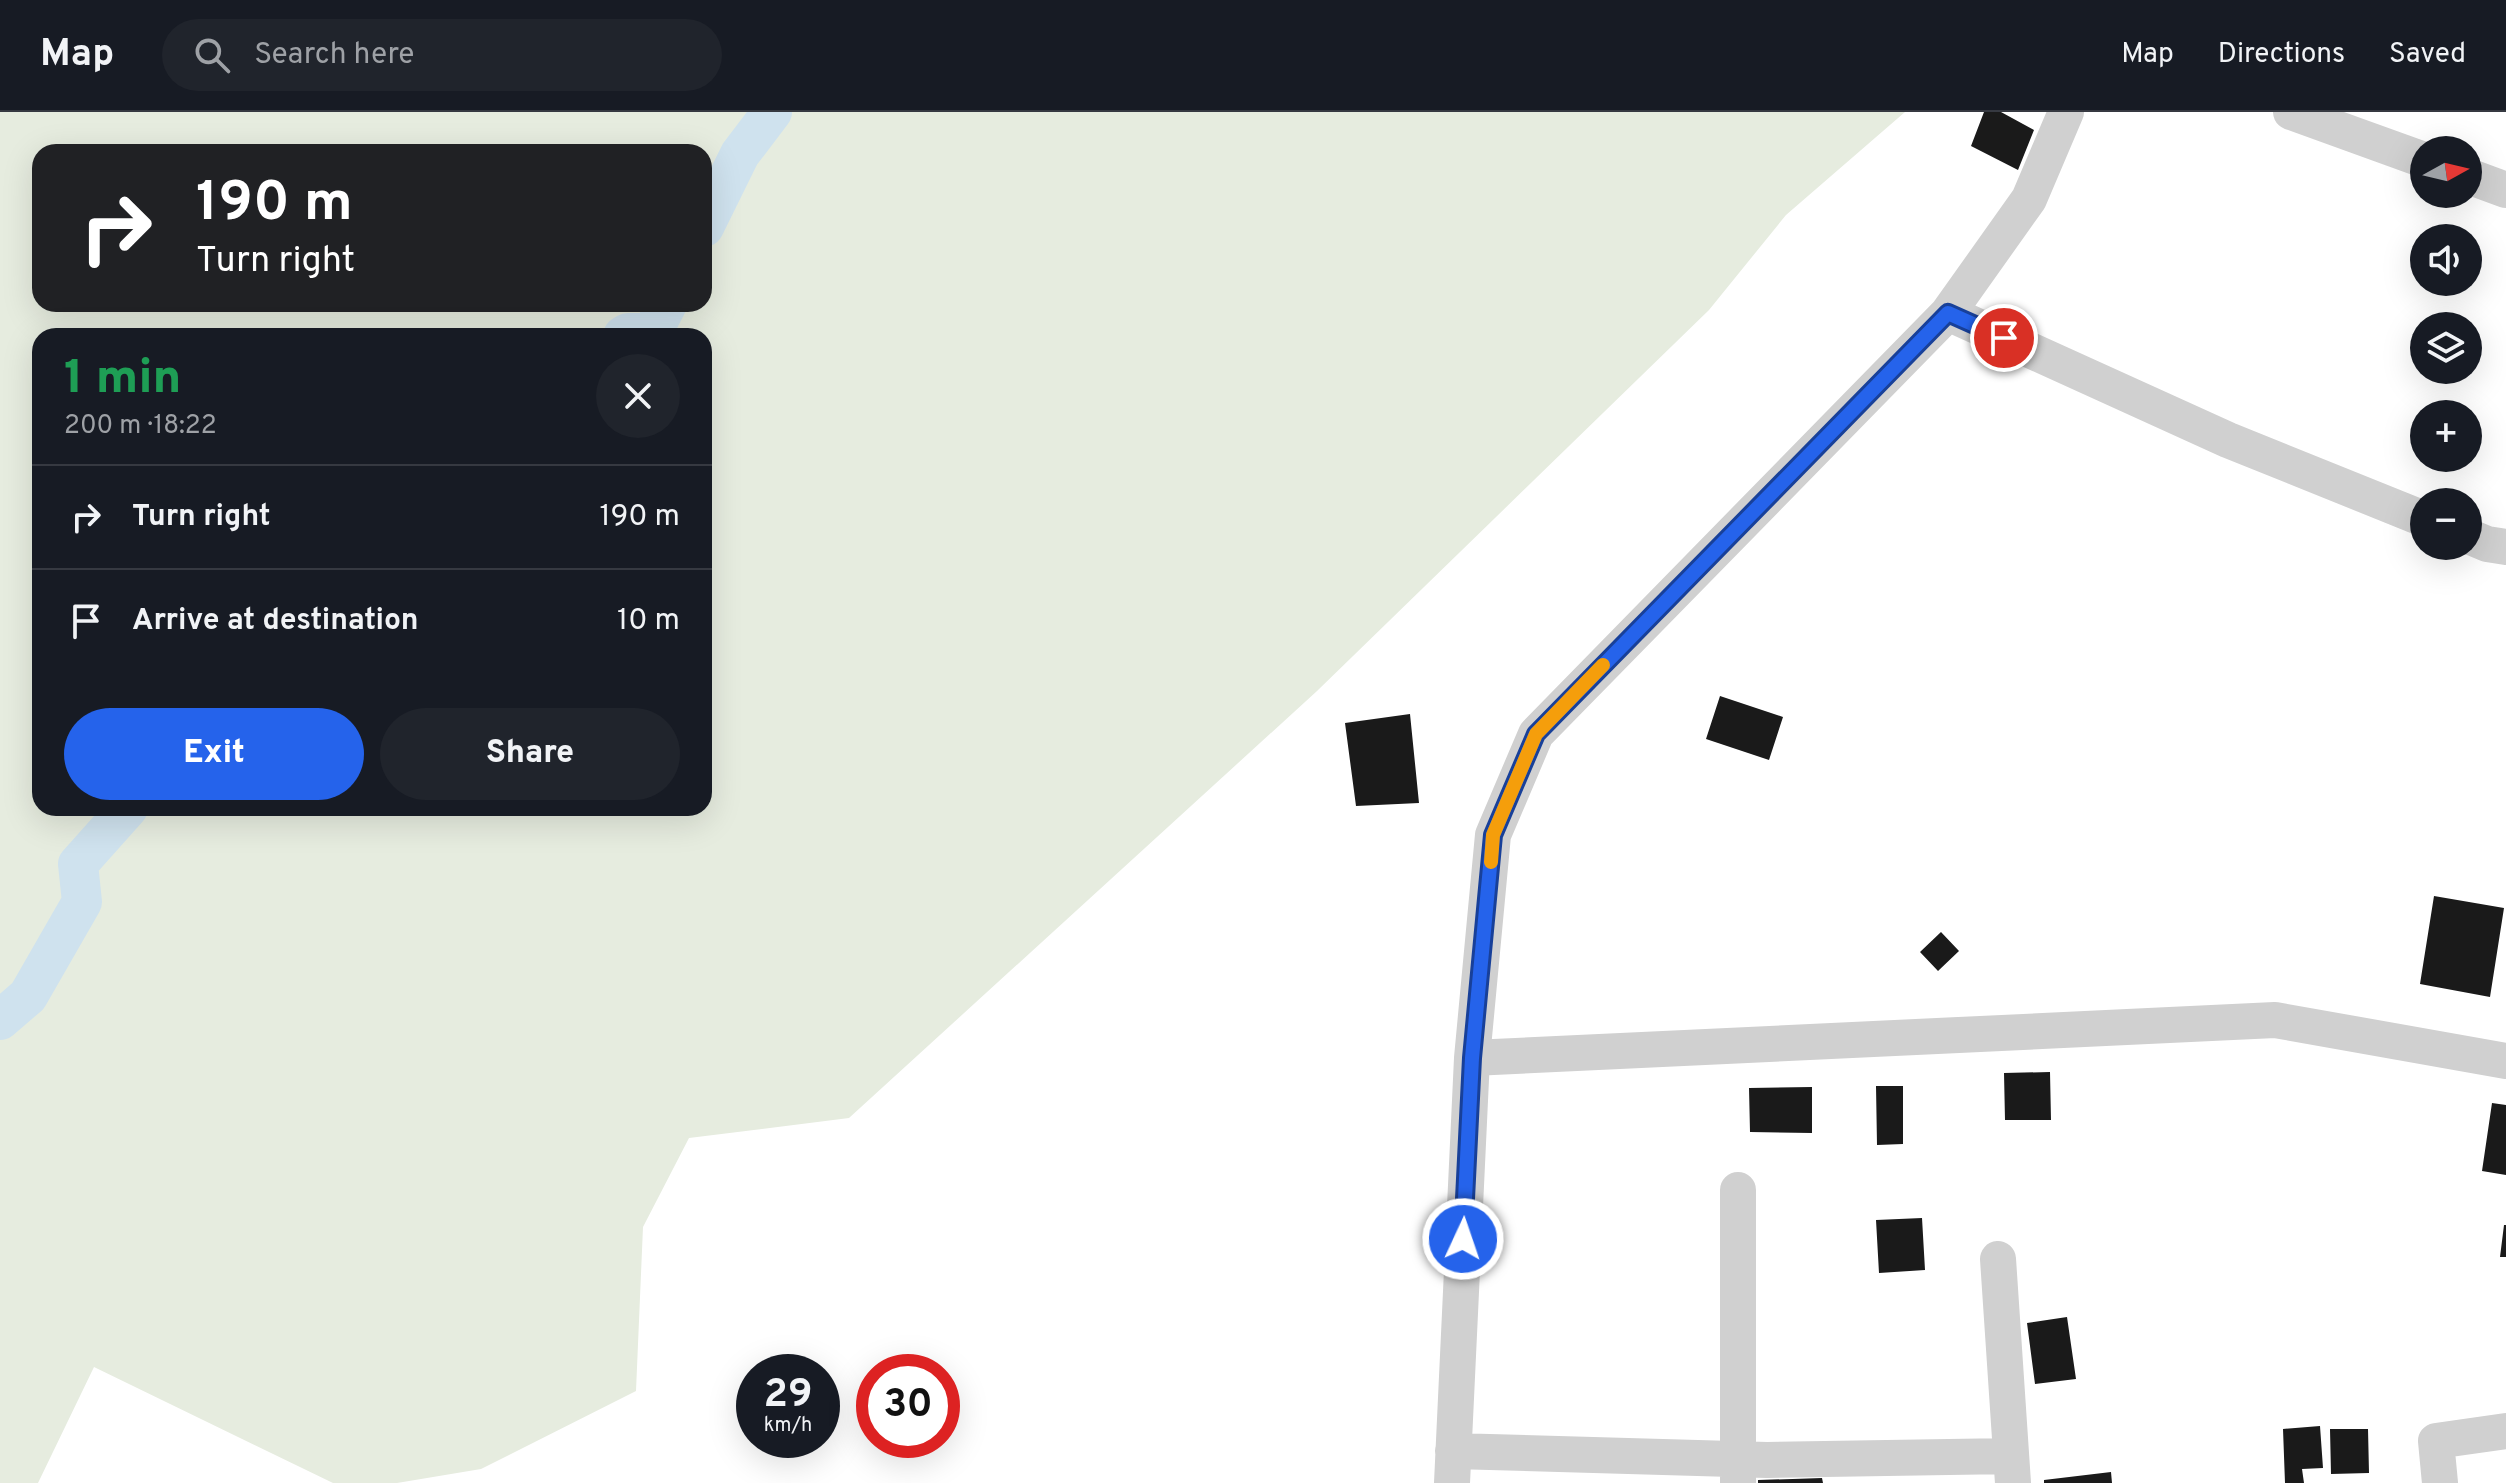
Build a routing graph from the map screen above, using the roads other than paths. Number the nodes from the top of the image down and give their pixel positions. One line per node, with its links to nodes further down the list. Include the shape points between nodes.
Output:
1 (2066, 112): 6 (street, via 2029,199)
2 (2291, 112): 3 (street)
3 (2410, 155)
4 (2482, 181): 5 (street)
5 (2506, 190)
6 (1948, 313): 7 (street, via 2228,440); 10 (street, via 1536,734 1493,835)
7 (2410, 513)
8 (2482, 542): 9 (street)
9 (2506, 547)
10 (1472, 1058): 11 (street, via 2275,1020); 15 (street)
11 (2506, 1061)
12 (1738, 1190): 17 (street)
13 (1998, 1259): 16 (street)
14 (2506, 1431): 18 (street, via 2436,1441)
15 (1452, 1467): 17 (street)
16 (2012, 1469): 17 (street)
17 (1738, 1471)
18 (2440, 1483)

